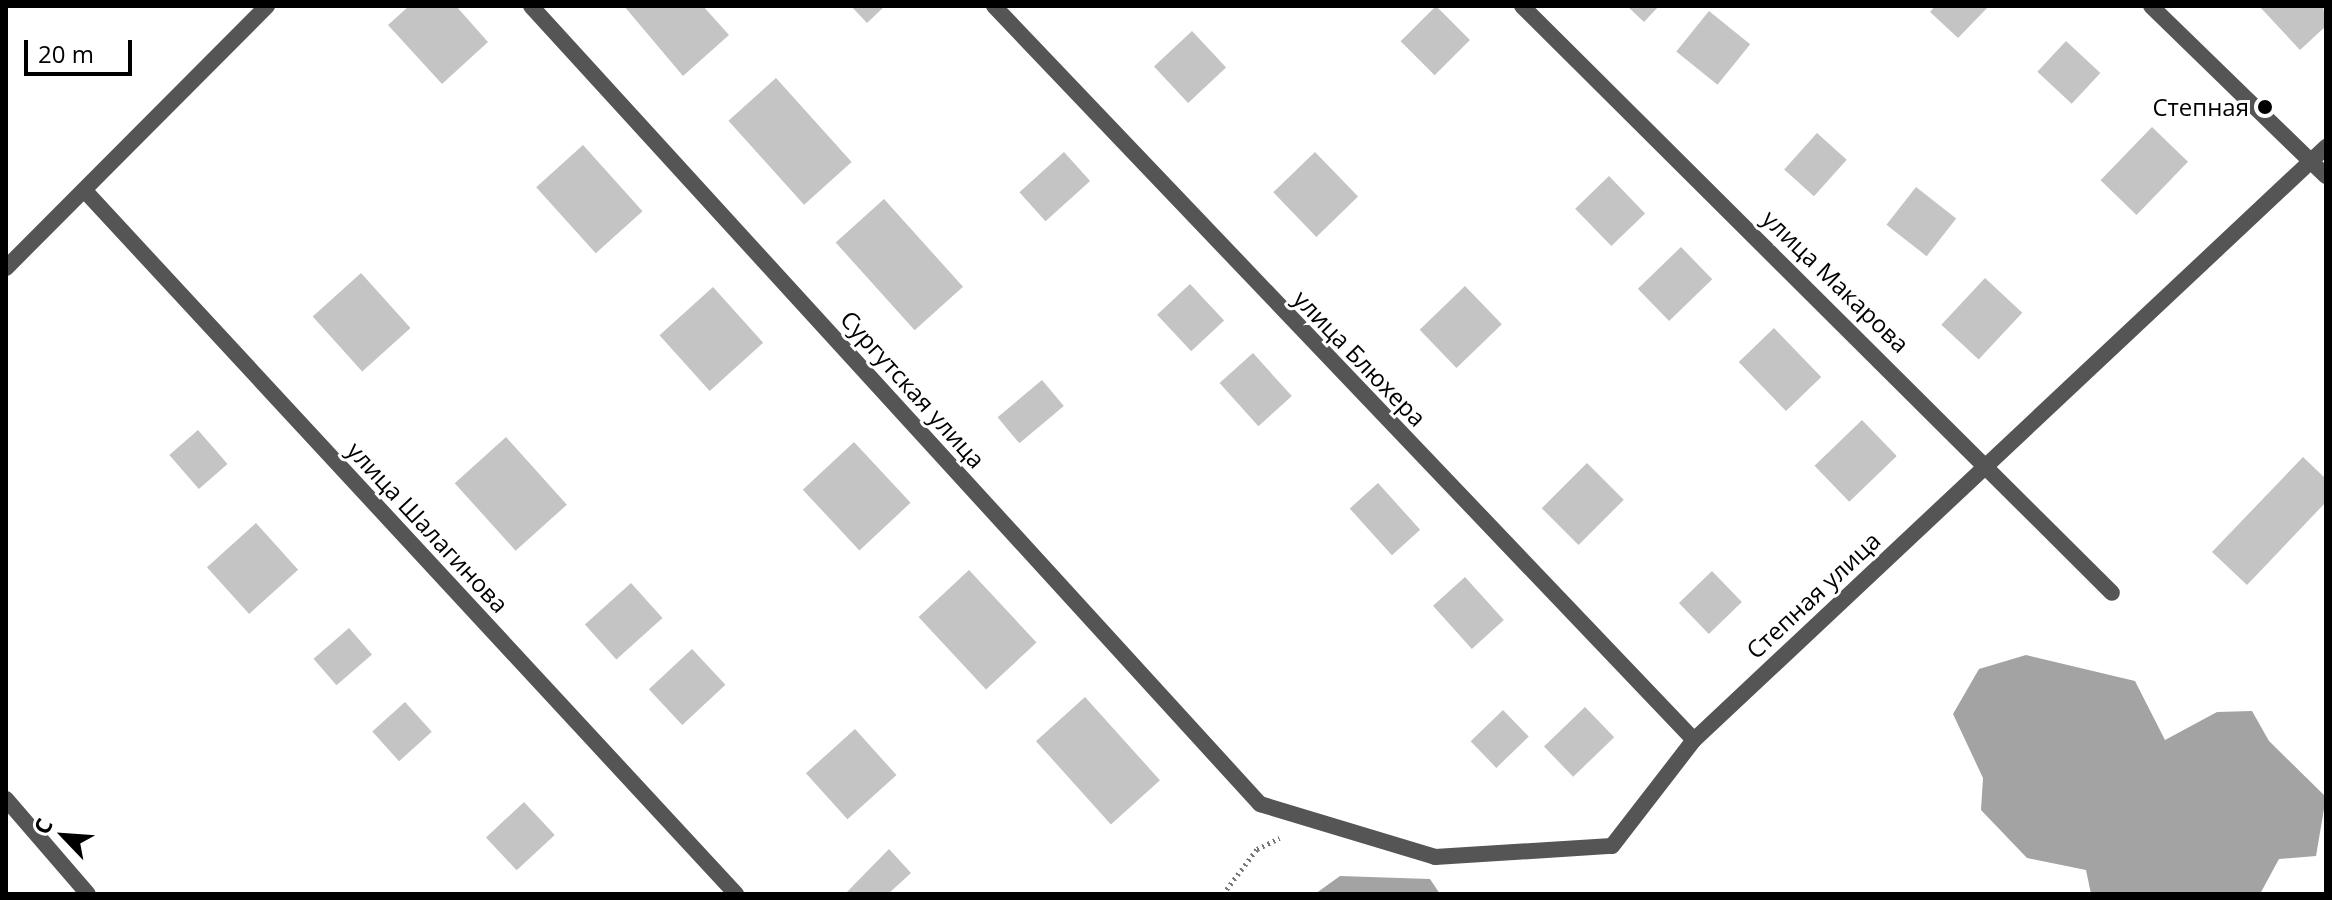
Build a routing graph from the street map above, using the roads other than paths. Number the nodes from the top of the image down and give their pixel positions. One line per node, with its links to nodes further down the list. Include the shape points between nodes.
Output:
1 (267, 6): 9 (street)
2 (531, 6): 15 (street, Сургутская улица)
3 (994, 6): 13 (street, улица Блюхера)
4 (1522, 6): 11 (street, улица Макарова)
5 (2151, 6): 7 (street)
6 (2326, 147): 7 (street, Степная улица)
7 (2308, 163): 8 (street); 11 (street, Степная улица)
8 (2326, 176)
9 (86, 192): 10 (street); 17 (street, улица Шалагинова)
10 (6, 268)
11 (1988, 464): 12 (street, улица Макарова); 13 (street, Степная улица)
12 (2112, 593)
13 (1694, 740): 15 (street, Степная улица, via 1612,846 1435,857)
14 (6, 799): 16 (street)
15 (1260, 804)
16 (88, 894)
17 (736, 894)

